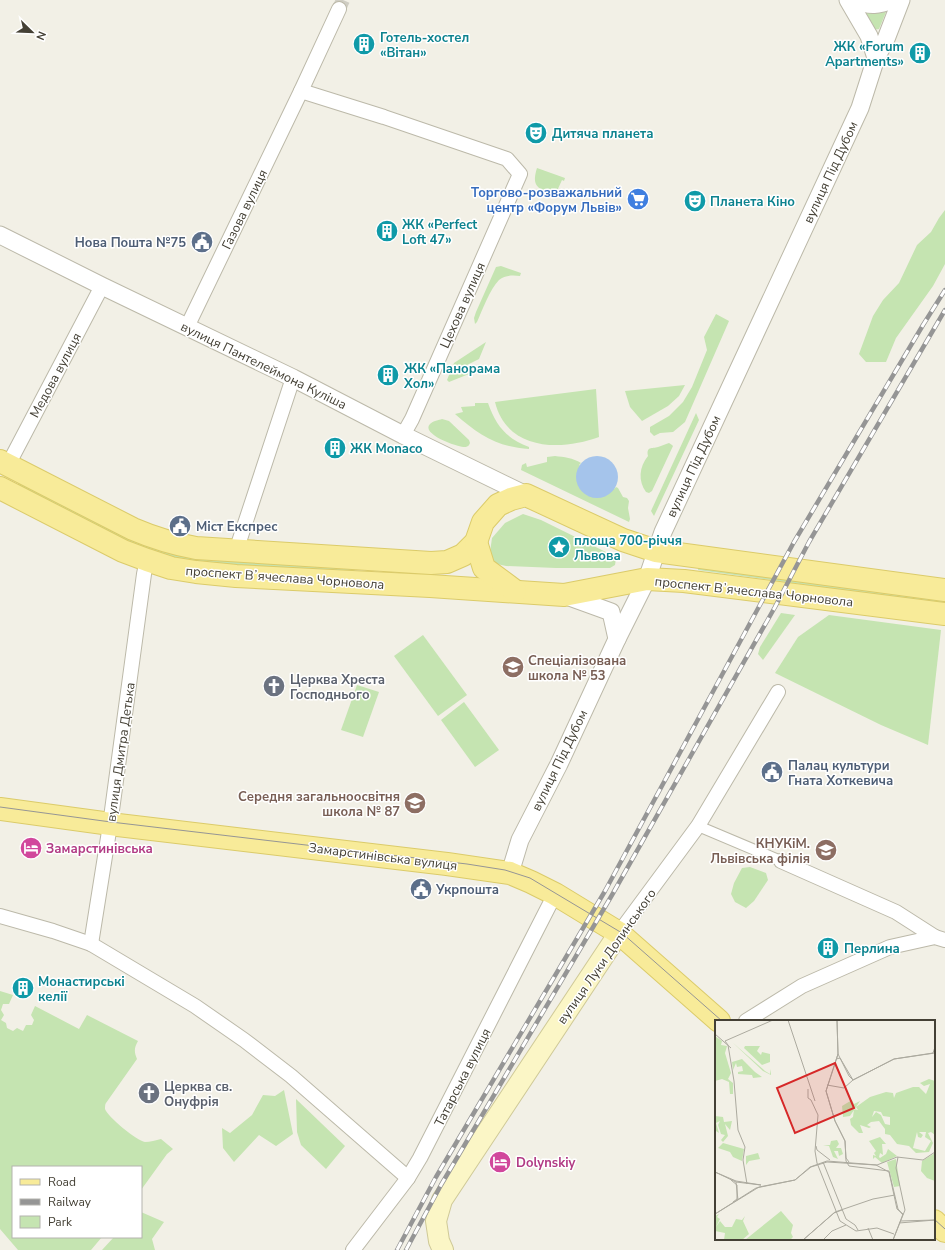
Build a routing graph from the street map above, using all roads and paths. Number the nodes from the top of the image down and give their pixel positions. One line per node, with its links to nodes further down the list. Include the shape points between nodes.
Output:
1 (848, 0): 6 (street, via 869,36)
2 (855, 0): 3 (street, via 864,4 879,5)
3 (894, 0)
4 (901, 0): 6 (street, вулиця Під Дубом)
5 (339, 9): 7 (street, Газова вулиця)
6 (876, 58): 18 (street, вулиця Під Дубом, via 860,108)
7 (301, 91): 10 (street, Газова вулиця); 12 (street, Цехова вулиця, via 507,159 520,174)
8 (0, 235): 9 (street, вулиця Пантелеймона Куліша)
9 (102, 286): 10 (street, вулиця Пантелеймона Куліша); 13 (street, Медова вулиця)
10 (187, 327): 11 (street, вулиця Пантелеймона Куліша)
11 (294, 378): 12 (street, вулиця Пантелеймона Куліша); 17 (street)
12 (404, 435): 15 (street, вулиця Пантелеймона Куліша)
13 (4, 463): 17 (main road, проспект Вʼячеслава Чорновола, via 152,537 196,548)
14 (0, 488): 19 (main road, проспект Вʼячеслава Чорновола, via 123,551)
15 (526, 495): 16 (main road, via 498,505 483,522); 18 (main road, via 623,540)
16 (476, 542): 17 (main road, проспект Вʼячеслава Чорновола, via 463,555 446,562 431,563); 22 (main road, via 484,568)
17 (236, 551)
18 (656, 551): 20 (street, вулиця Під Дубом); 21 (main road, проспект Вʼячеслава Чорновола)
19 (147, 560): 22 (main road, проспект Вʼячеслава Чорновола, via 171,568 236,576); 28 (street, вулиця Дмитра Детька)
20 (647, 579): 23 (main road, проспект Вʼячеслава Чорновола); 24 (main road, проспект Вʼячеслава Чорновола, via 684,581); 25 (street, вулиця Під Дубом)
21 (945, 590)
22 (515, 591): 23 (main road, проспект Вʼячеслава Чорновола)
23 (564, 595): 25 (street, проспект Вʼячеслава Чорновола, via 611,612)
24 (945, 614)
25 (617, 639): 31 (street, вулиця Під Дубом, via 559,764 520,840)
26 (778, 692): 29 (street, вулиця Луки Долинського)
27 (0, 809): 28 (main road, Замарстинівська вулиця)
28 (111, 823): 31 (main road, Замарстинівська вулиця); 36 (street, вулиця Дмитра Детька)
29 (698, 826): 30 (street); 34 (street, вулиця Луки Долинського)
30 (781, 861): 35 (street, via 896,912)
31 (510, 873): 32 (main road, Замарстинівська вулиця)
32 (555, 894): 34 (main road, Замарстинівська вулиця); 39 (street, Татарська вулиця)
33 (0, 916): 36 (street, via 53,930)
34 (619, 933): 37 (main road, Замарстинівська вулиця); 43 (main road, вулиця Луки Долинського, via 442,1200 436,1221)
35 (940, 939): 38 (street, via 890,947 802,986)
36 (91, 944): 39 (street, via 189,1002 244,1040 292,1076)
37 (718, 1020)
38 (748, 1020)
39 (408, 1178): 42 (street, Татарська вулиця)
40 (935, 1222): 41 (main road)
41 (945, 1231)
42 (353, 1250)
43 (443, 1250)

